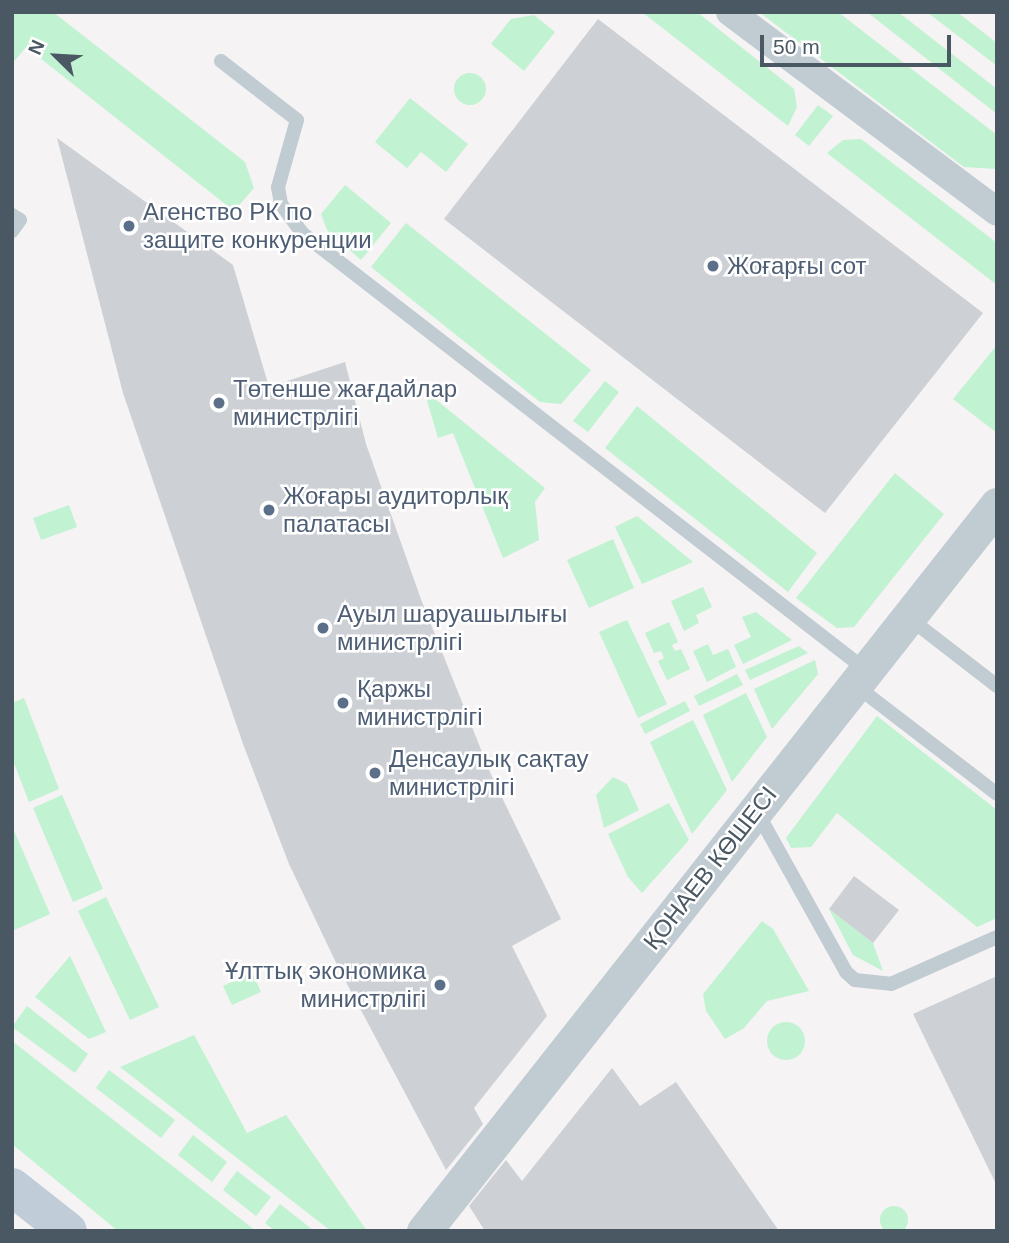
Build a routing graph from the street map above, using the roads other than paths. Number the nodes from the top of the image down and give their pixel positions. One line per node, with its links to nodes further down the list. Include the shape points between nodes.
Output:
1 (730, 12): 3 (street)
2 (221, 61): 8 (lane, via 297,120 278,187 281,204 302,233)
3 (997, 212)
4 (12, 215): 5 (lane, via 20,220)
5 (12, 231)
6 (997, 505): 7 (street, ҚОНАЕВ КӨШЕСІ)
7 (908, 617): 8 (street, ҚОНАЕВ КӨШЕСІ); 9 (lane)
8 (861, 677): 10 (lane); 11 (street, ҚОНАЕВ КӨШЕСІ)
9 (997, 686)
10 (997, 794)
11 (756, 810): 12 (lane, via 846,972 855,980 891,984); 15 (street, ҚОНАЕВ КӨШЕСІ)
12 (997, 937)
13 (12, 1187): 14 (main road)
14 (68, 1231)
15 (424, 1231)

